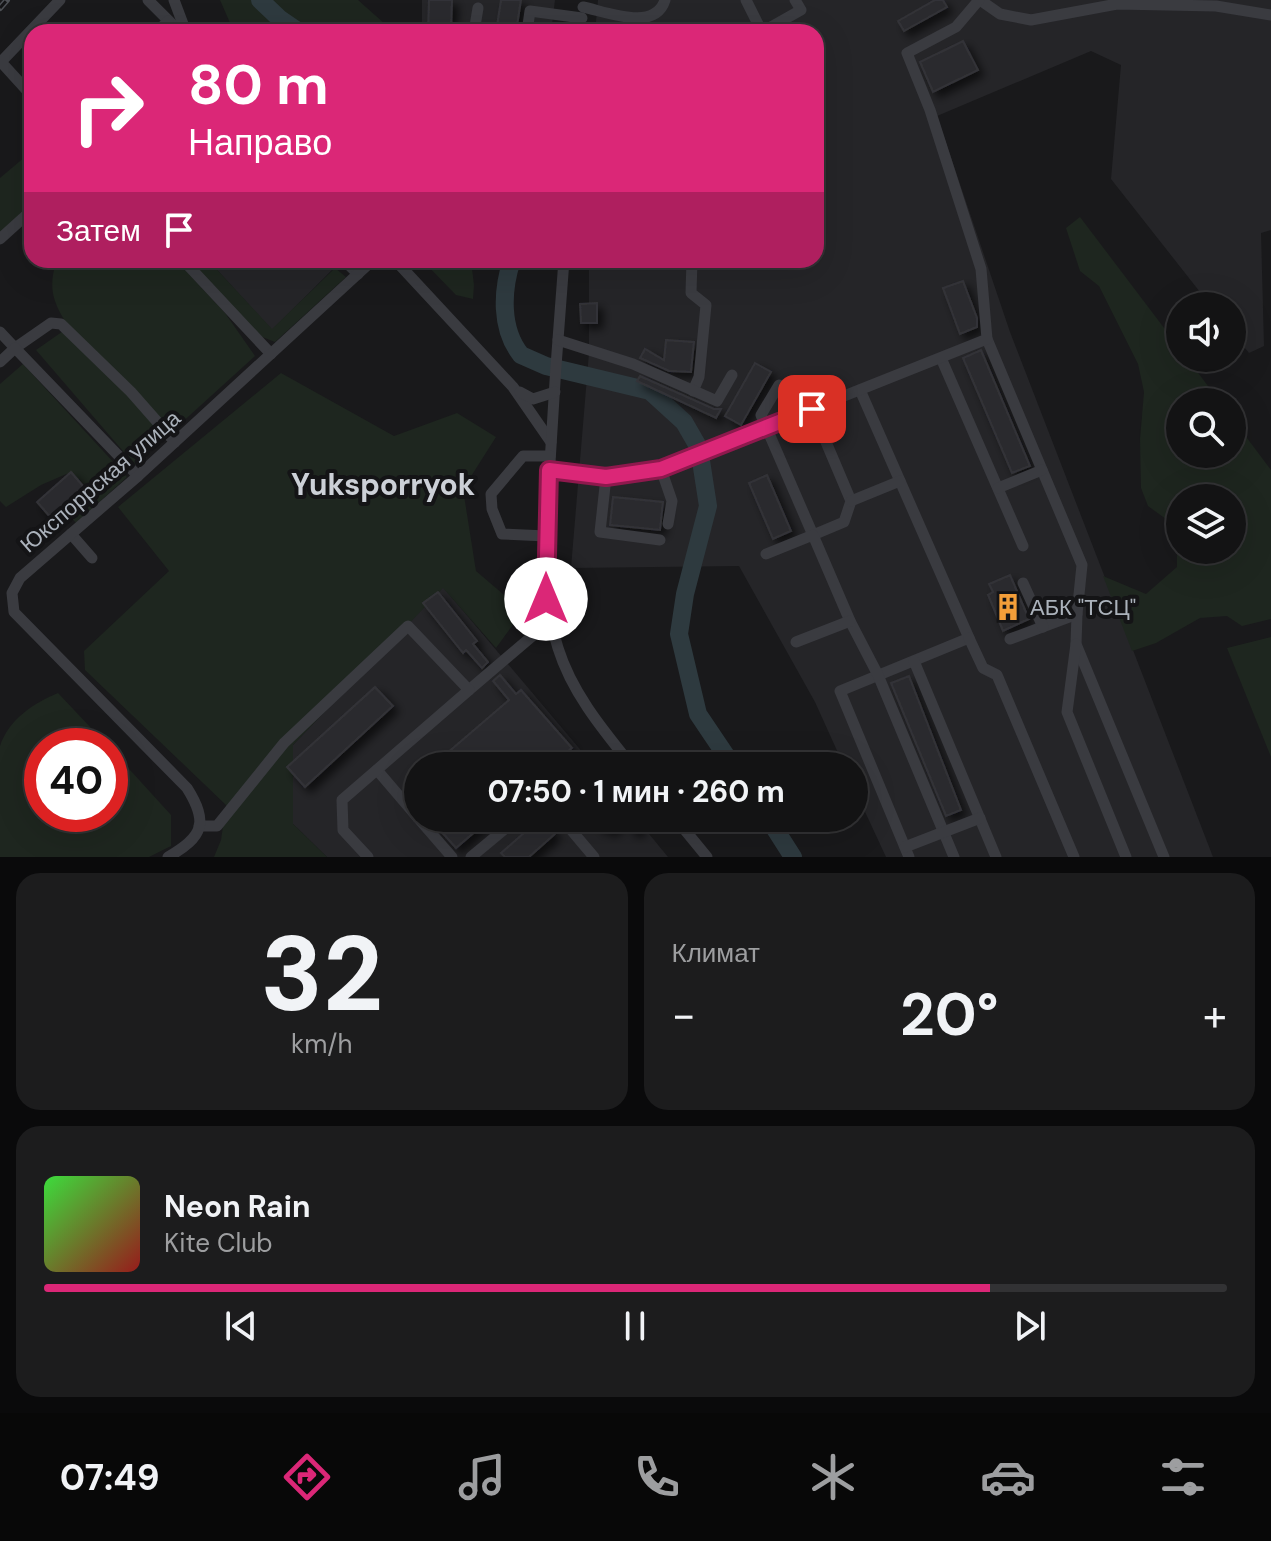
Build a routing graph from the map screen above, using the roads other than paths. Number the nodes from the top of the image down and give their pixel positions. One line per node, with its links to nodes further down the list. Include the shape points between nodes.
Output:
1 (60, 0): 13 (street)
2 (148, 0): 12 (street)
3 (174, 0): 16 (street)
4 (665, 0): 10 (street, via 654,15 643,19)
5 (746, 0): 19 (street)
6 (795, 0): 20 (street, via 801,10)
7 (980, 0): 8 (street, via 1000,14 1031,20); 33 (street, via 956,27 907,53 981,269)
8 (1117, 2): 11 (street, via 1216,6)
9 (478, 8): 17 (street)
10 (583, 8): 18 (street, via 530,11)
11 (1271, 15)
12 (168, 21): 14 (street); 15 (street)
13 (37, 24)
14 (165, 24)
15 (172, 24)
16 (181, 24)
17 (475, 24)
18 (528, 24)
19 (758, 24)
20 (776, 24)
21 (24, 38): 22 (street, via 1,62)
22 (24, 87)
23 (24, 217): 24 (street)
24 (0, 239)
25 (190, 268): 36 (street)
26 (352, 268): 31 (street)
27 (364, 268): 31 (street, Юкспоррская улица)
28 (402, 268): 40 (street)
29 (563, 268): 34 (street)
30 (692, 268): 43 (street, via 691,293 706,305)
31 (358, 274): 36 (street, Юкспоррская улица)
32 (0, 332): 35 (street)
33 (987, 339): 37 (street); 51 (street)
34 (558, 340): 41 (street); 43 (street, via 633,364)
35 (15, 348): 38 (street); 46 (street, via 51,323 61,324); 52 (street)
36 (271, 354): 46 (street, Юкспоррская улица)
37 (941, 358): 42 (street); 55 (street)
38 (0, 362)
39 (732, 375): 43 (street, via 717,401)
40 (513, 387): 41 (street, via 533,399); 47 (street)
41 (555, 387): 47 (street)
42 (860, 390): 44 (street); 54 (street)
43 (693, 391)
44 (812, 409): 45 (street); 45 (street, via 779,385 761,415); 56 (street)
45 (766, 427): 49 (street); 59 (street)
46 (175, 442): 52 (street, Юкспоррская улица)
47 (551, 442): 48 (street)
48 (550, 456): 50 (street); 60 (street, via 523,456 491,494 502,534)
49 (662, 469): 53 (street); 57 (street, via 672,501)
50 (549, 470): 53 (street); 60 (street)
51 (1042, 470): 55 (street); 67 (street, via 1082,565)
52 (138, 476): 58 (street, Юкспоррская улица)
53 (606, 477): 61 (street, via 600,532)
54 (900, 481): 56 (street); 71 (street)
55 (998, 488): 62 (street)
56 (851, 501): 59 (street, via 844,522)
57 (668, 524)
58 (71, 534): 64 (street); 66 (street, Юкспоррская улица)
59 (813, 535): 63 (street); 69 (street)
60 (546, 536): 68 (street)
61 (660, 540)
62 (1023, 546)
63 (766, 554)
64 (92, 558)
65 (1023, 583): 70 (street)
66 (6, 592): 82 (street, Юкспоррская улица, via 28,628 187,788 200,809)
67 (1077, 614): 70 (street); 74 (street)
68 (550, 621): 77 (street); 78 (street, via 575,687)
69 (850, 621): 73 (street); 76 (street)
70 (1043, 627): 72 (street)
71 (969, 638): 75 (street); 97 (street, via 983,668 997,675)
72 (1010, 639)
73 (796, 642)
74 (1076, 644): 98 (street, via 1067,712); 99 (street)
75 (914, 661): 76 (street); 81 (street)
76 (878, 675): 87 (street); 88 (street, via 840,691)
77 (469, 690): 79 (street); 82 (street, via 408,626 284,743 217,826)
78 (621, 752)
79 (377, 770): 80 (street); 90 (street, via 342,800 343,830)
80 (404, 802)
81 (980, 818): 87 (street); 96 (street)
82 (199, 826): 89 (street, via 190,844)
83 (430, 832): 91 (street)
84 (501, 832): 92 (street)
85 (573, 832): 93 (street)
86 (686, 832): 94 (street)
87 (944, 832): 88 (street); 95 (street)
88 (907, 852)
89 (168, 857)
90 (368, 857)
91 (452, 857)
92 (471, 857)
93 (594, 857)
94 (707, 857)
95 (954, 857)
96 (996, 857)
97 (1074, 857)
98 (1126, 857)
99 (1164, 857)

